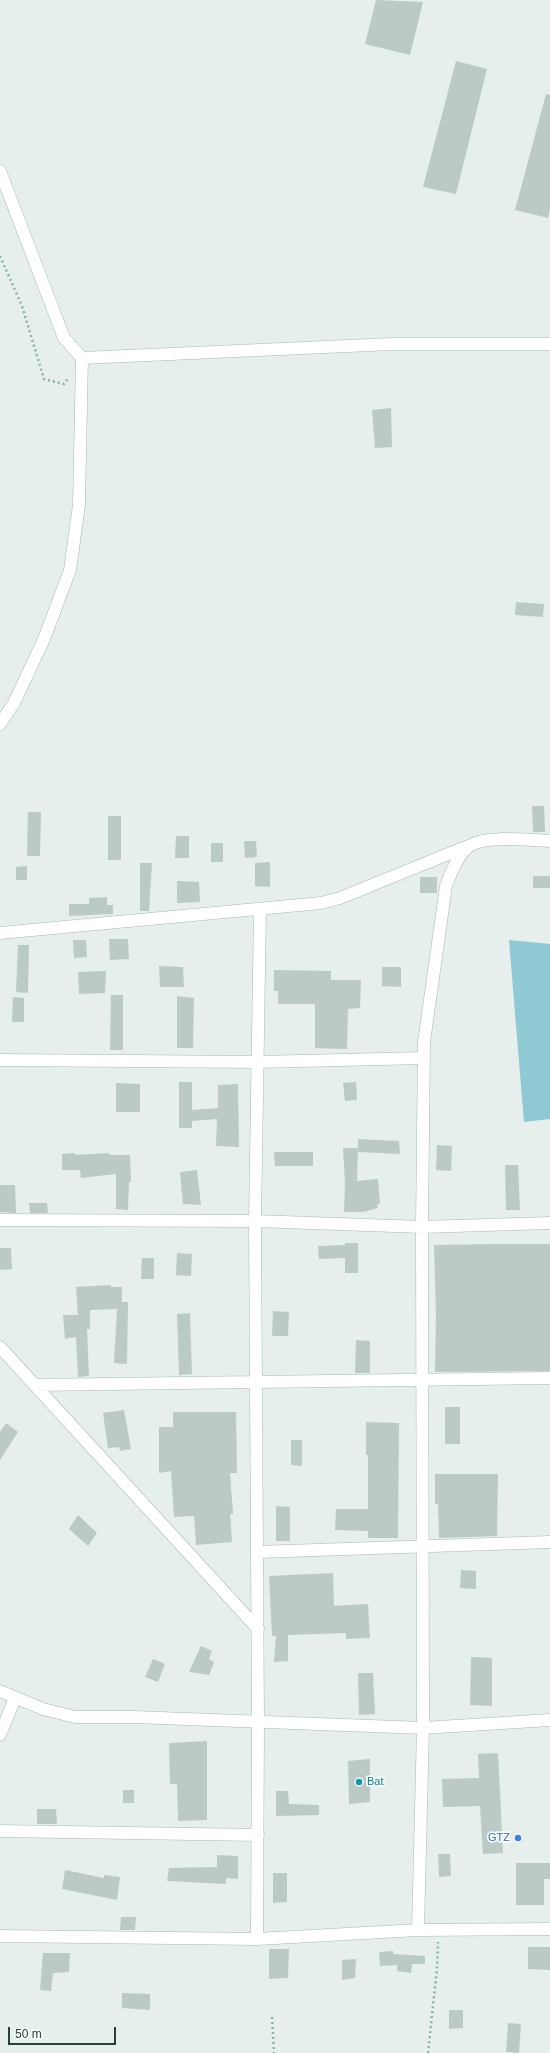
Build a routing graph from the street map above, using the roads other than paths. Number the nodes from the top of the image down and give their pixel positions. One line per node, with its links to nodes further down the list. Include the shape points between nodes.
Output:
1 (0, 171): 3 (street, via 64,338)
2 (550, 344): 3 (street, via 392,344)
3 (82, 358): 4 (street, via 79,505 70,570 44,639 14,703)
4 (0, 724)
5 (550, 841): 6 (street, via 496,839)
6 (471, 845): 7 (street, via 340,898 321,903); 9 (street, via 454,865 446,886 424,1042)
7 (260, 909): 8 (street); 11 (street)
8 (0, 933)
9 (424, 1058): 11 (street); 15 (street)
10 (0, 1060): 11 (street)
11 (258, 1062): 13 (street)
12 (0, 1220): 13 (street)
13 (255, 1221): 15 (street); 19 (street)
14 (550, 1223): 15 (street)
15 (422, 1227): 18 (street)
16 (1, 1350): 20 (street)
17 (550, 1378): 18 (street)
18 (422, 1381): 19 (street); 22 (street)
19 (256, 1382): 20 (street); 23 (street)
20 (34, 1385): 24 (street)
21 (550, 1542): 22 (street)
22 (422, 1546): 23 (street); 29 (street)
23 (257, 1552): 24 (street)
24 (258, 1629): 28 (street)
25 (0, 1691): 26 (street)
26 (15, 1698): 28 (street, via 43,1709 76,1716); 30 (street)
27 (550, 1720): 29 (street)
28 (258, 1722): 29 (street); 32 (street)
29 (423, 1728): 34 (street)
30 (0, 1735)
31 (0, 1831): 32 (street)
32 (258, 1835): 36 (street)
33 (550, 1929): 34 (street)
34 (418, 1930): 36 (street)
35 (0, 1936): 36 (street)
36 (257, 1939)

